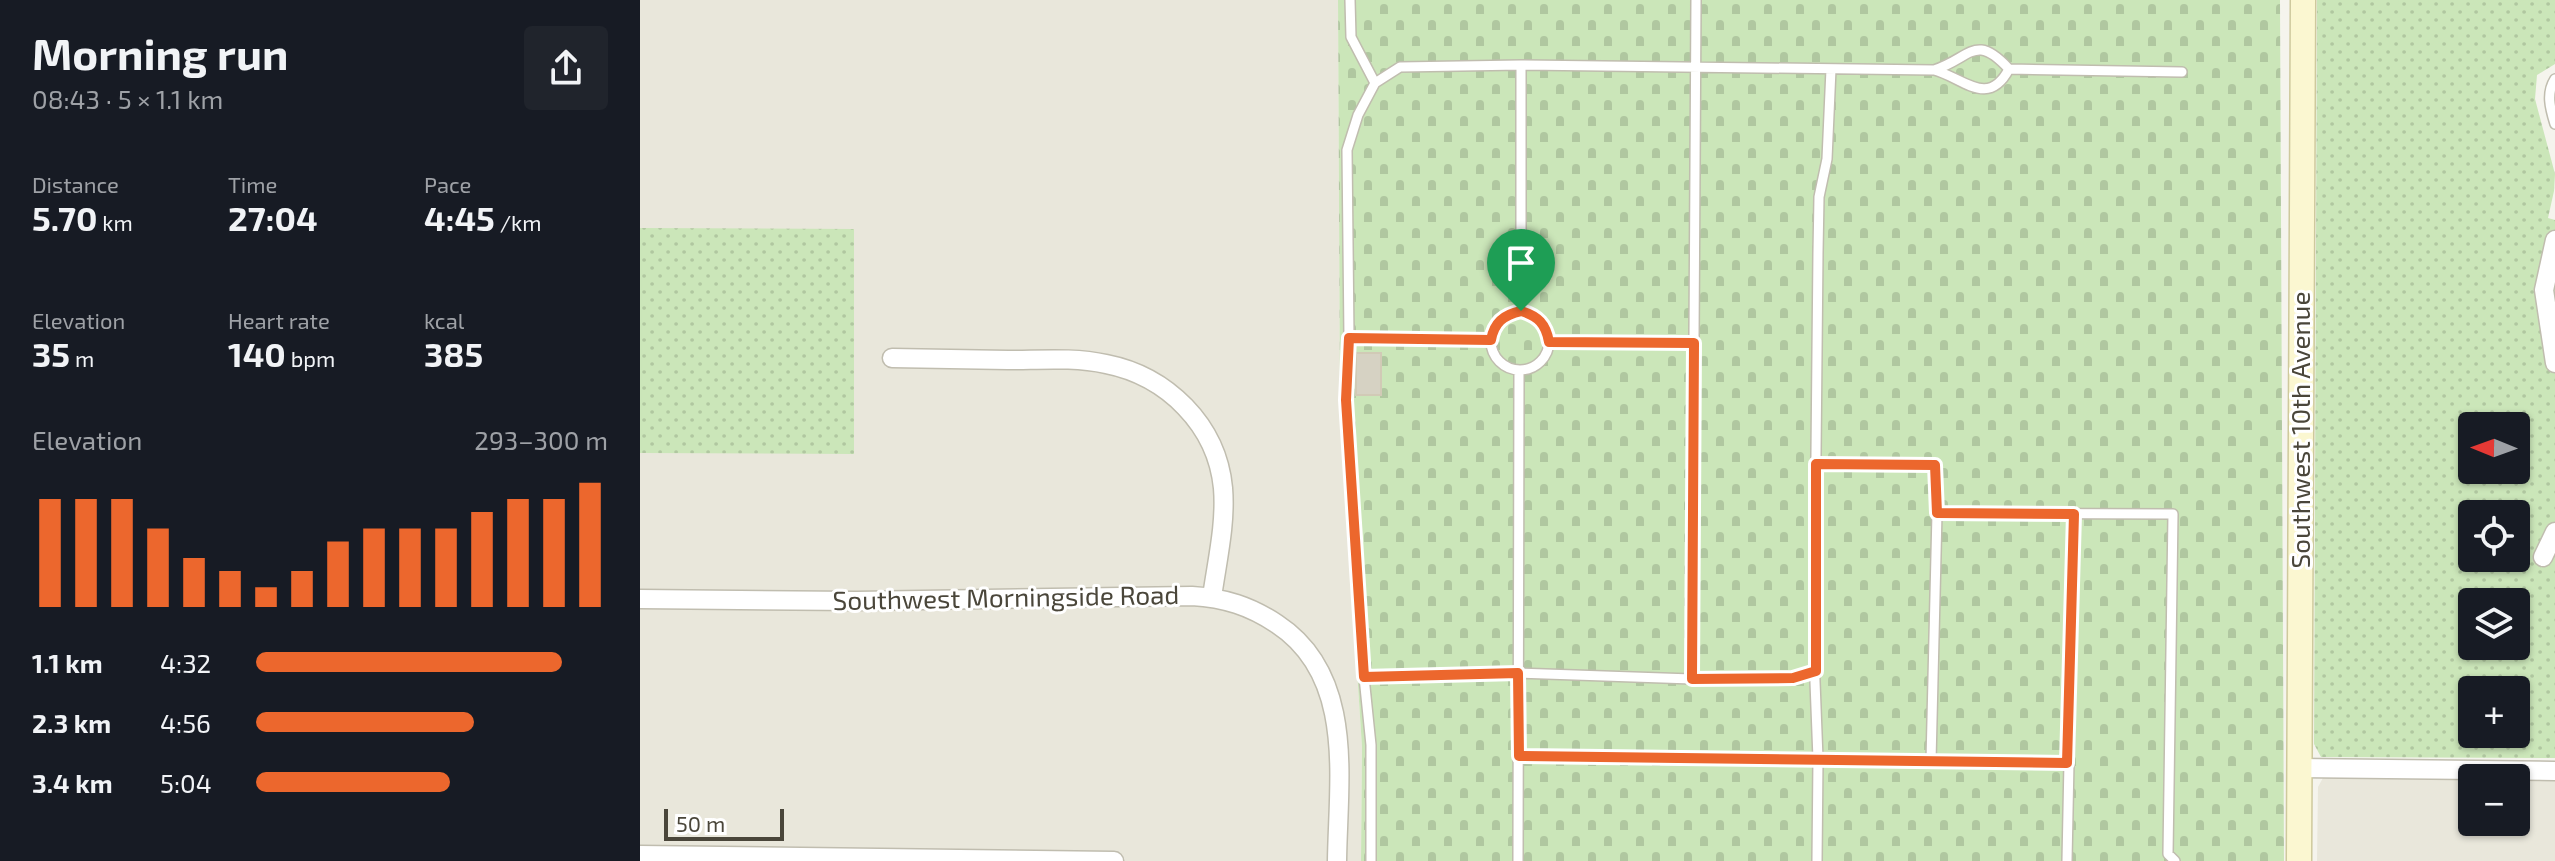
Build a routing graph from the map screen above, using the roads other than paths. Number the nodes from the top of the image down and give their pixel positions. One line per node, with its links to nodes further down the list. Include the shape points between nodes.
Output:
1 (1350, 0): 11 (lane, via 1351,37)
2 (1696, 0): 5 (lane)
3 (2303, 0): 37 (main road, Southwest 10th Avenue)
4 (1521, 65): 5 (lane); 11 (lane, via 1400,67); 14 (lane)
5 (1695, 67): 6 (lane); 18 (lane)
6 (1831, 69): 8 (lane); 22 (lane, via 1827,159 1819,197)
7 (2009, 69): 8 (lane, via 1985,49 1968,51); 8 (lane, via 1994,87 1978,89); 9 (lane)
8 (1934, 70)
9 (2182, 72)
10 (2555, 79): 12 (lane, via 2550,97)
11 (1375, 83): 15 (lane, via 1347,150)
12 (2555, 124)
13 (2555, 240): 20 (street, via 2544,290)
14 (1521, 311): 16 (lane, via 1500,320); 17 (lane, via 1541,321)
15 (1349, 338): 16 (lane); 31 (lane, via 1346,400)
16 (1491, 340): 21 (lane, via 1499,361)
17 (1549, 342): 18 (lane); 21 (lane, via 1540,362)
18 (1694, 343): 32 (lane)
19 (892, 358): 27 (street, via 1104,363 1142,375 1177,398 1207,437 1223,484)
20 (2555, 363)
21 (1519, 371): 30 (lane)
22 (1816, 464): 23 (lane, via 1935,465); 29 (lane)
23 (1937, 513): 24 (lane); 35 (lane)
24 (2074, 514): 36 (lane); 46 (lane, via 2173,514 2168,854)
25 (2555, 532): 26 (street)
26 (2543, 557)
27 (1212, 597): 28 (street, Southwest Morningside Road); 41 (street, Southwest Morningside Road, via 1258,611 1287,630 1307,651 1331,694 1339,745)
28 (640, 599)
29 (1816, 671): 32 (lane, via 1793,678); 34 (lane)
30 (1518, 673): 31 (lane); 32 (lane); 33 (lane)
31 (1364, 677): 42 (lane, via 1371,745)
32 (1692, 679)
33 (1519, 756): 34 (lane); 43 (lane)
34 (1818, 759): 35 (lane); 44 (lane)
35 (1931, 761): 36 (lane)
36 (2067, 763): 45 (lane)
37 (2299, 768): 38 (street); 47 (main road, Southwest 10th Avenue)
38 (2555, 771)
39 (640, 855): 40 (street)
40 (1114, 861)
41 (1337, 861)
42 (1371, 861)
43 (1518, 861)
44 (1817, 861)
45 (2067, 861)
46 (2175, 861)
47 (2299, 861)

